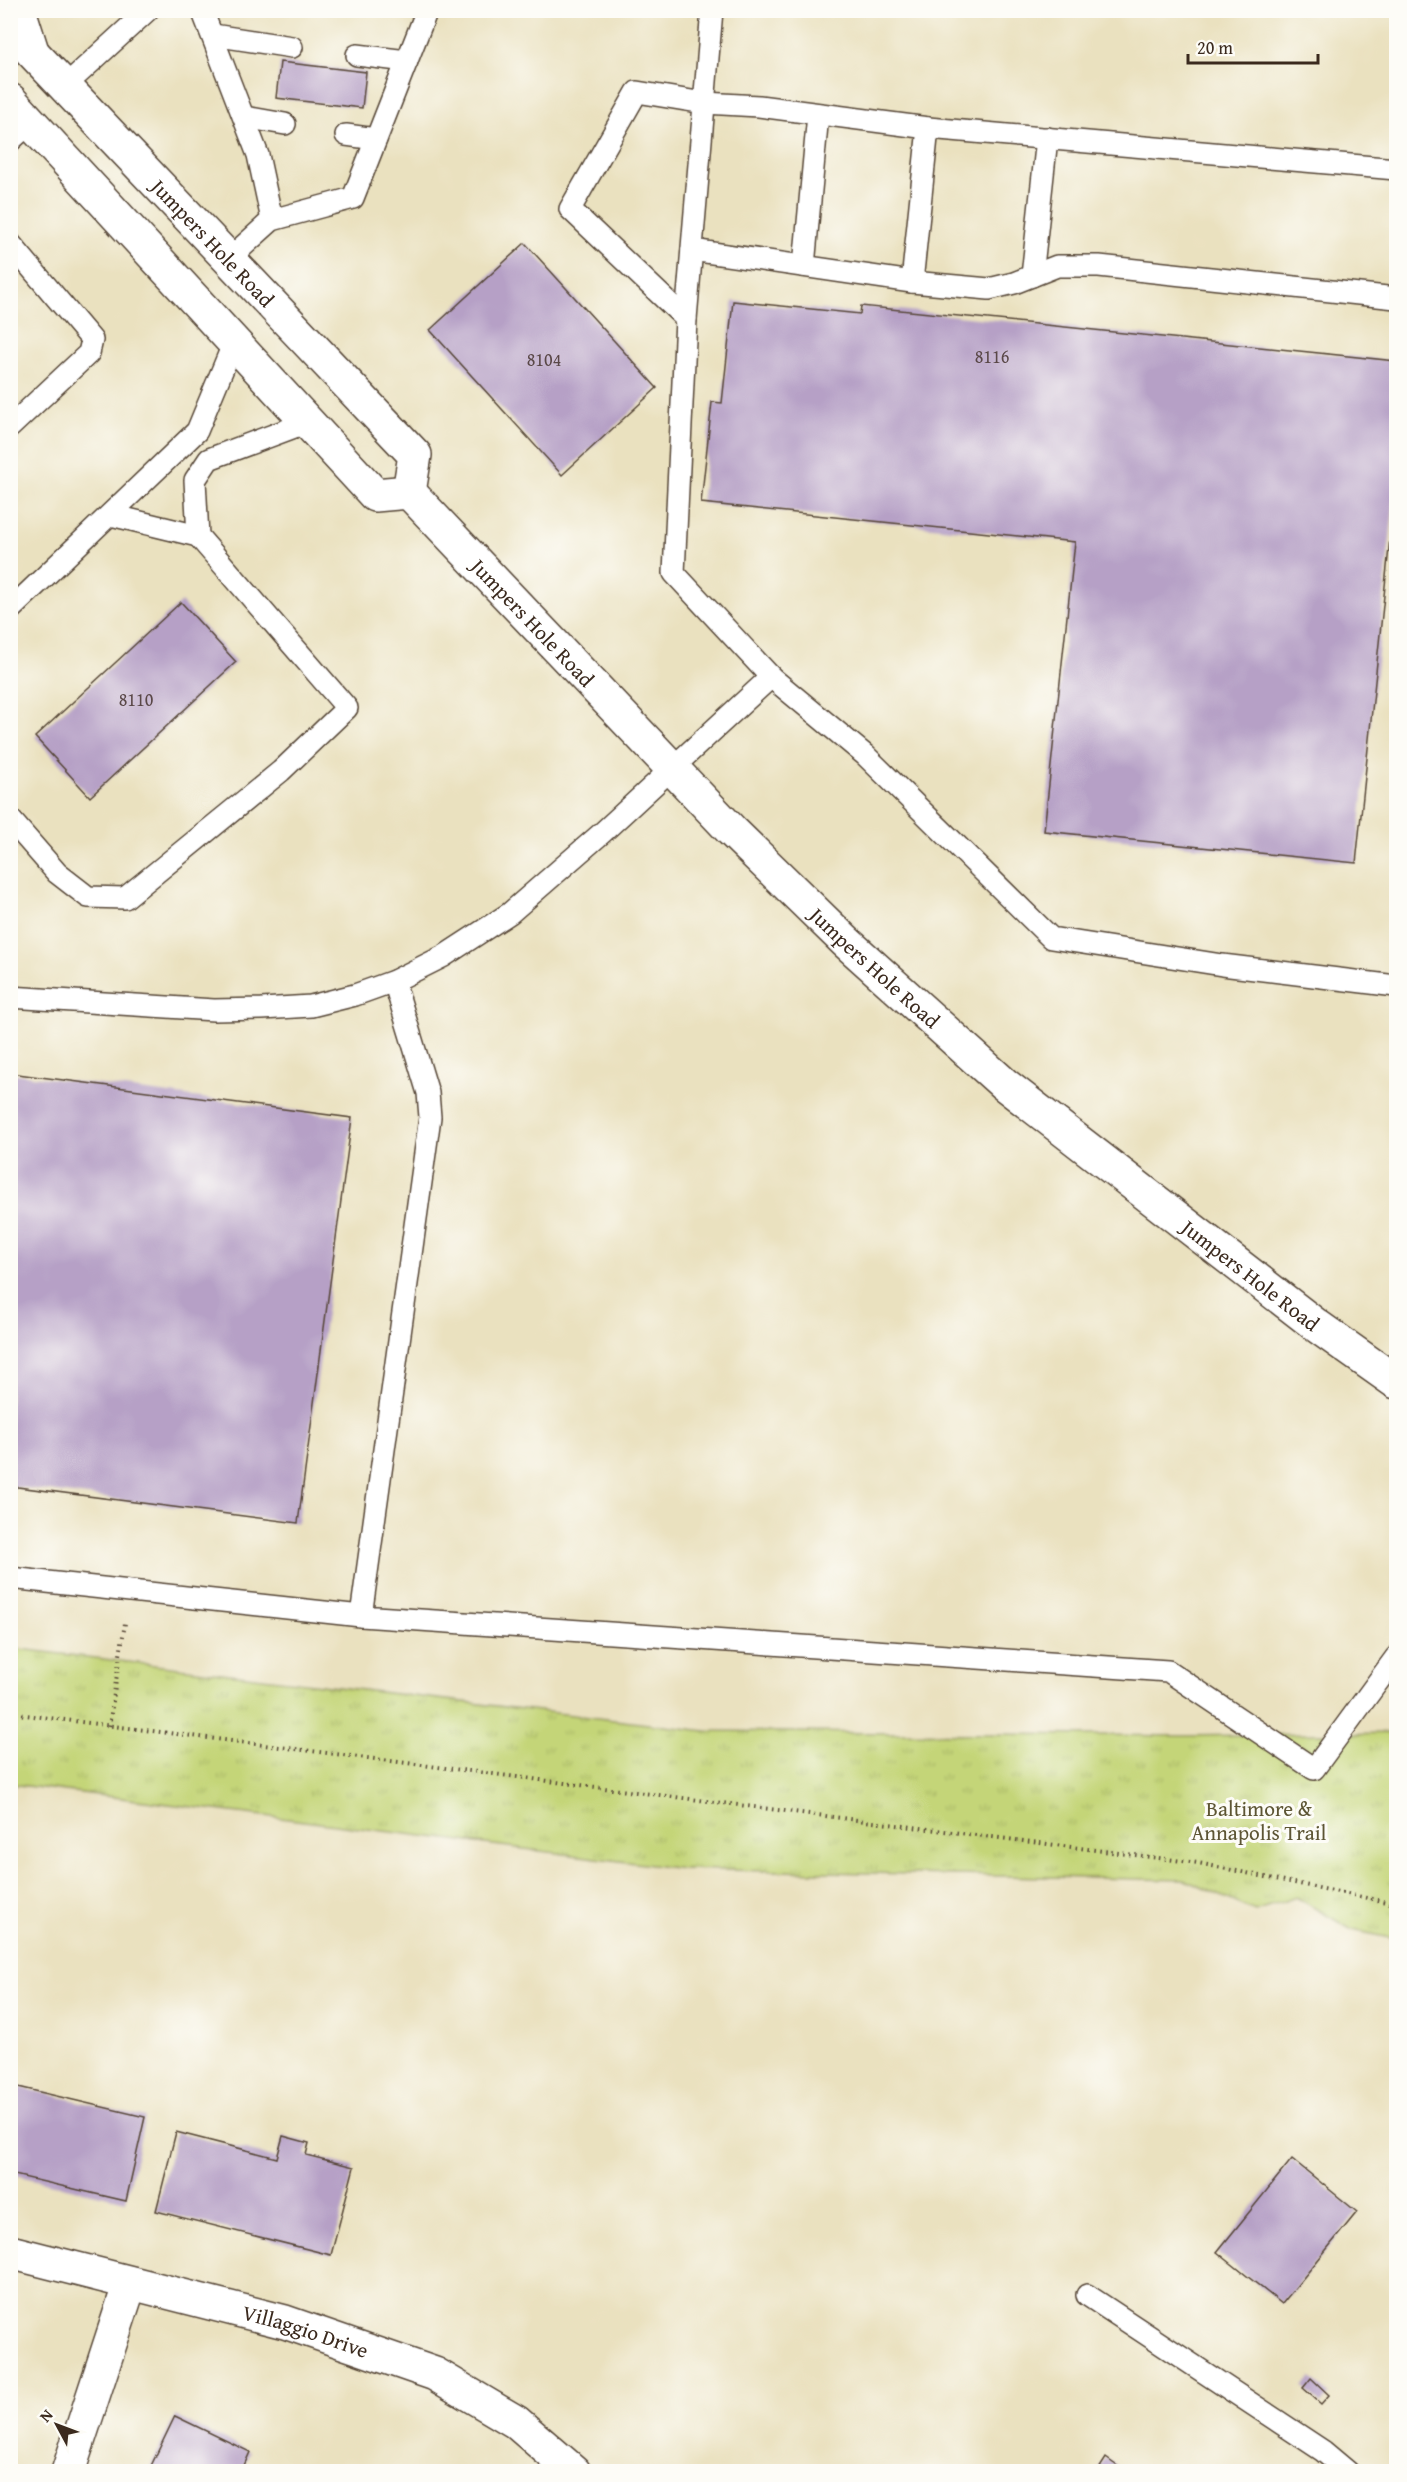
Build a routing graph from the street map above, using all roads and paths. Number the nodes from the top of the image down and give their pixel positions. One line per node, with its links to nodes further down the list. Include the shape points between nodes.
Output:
1 (19, 10): 7 (main road)
2 (147, 10): 11 (lane)
3 (202, 10): 6 (lane)
4 (427, 10): 10 (lane)
5 (712, 10): 12 (lane)
6 (213, 35): 8 (lane); 14 (lane)
7 (21, 40): 11 (main road, Jumpers Hole Road)
8 (292, 47)
9 (357, 55): 10 (lane)
10 (407, 61): 20 (lane)
11 (65, 86): 25 (main road, Jumpers Hole Road)
12 (704, 103): 13 (lane); 24 (lane); 30 (lane, via 637,92 570,209)
13 (818, 114): 17 (lane); 26 (lane)
14 (244, 117): 16 (lane); 22 (lane, via 258,155)
15 (17, 121): 31 (main road)
16 (285, 124)
17 (928, 128): 19 (lane); 28 (lane)
18 (346, 135): 20 (lane)
19 (1047, 138): 21 (lane); 27 (lane)
20 (376, 139): 22 (lane, via 353,198)
21 (1396, 169)
22 (272, 220): 25 (lane)
23 (10, 243): 33 (lane, via 92,339 89,353)
24 (692, 250): 26 (lane); 30 (lane)
25 (229, 259): 34 (main road, Jumpers Hole Road, via 415,455)
26 (804, 267): 28 (lane)
27 (1032, 276): 28 (lane, via 989,289); 29 (lane, via 1057,266 1099,266)
28 (912, 282)
29 (1396, 298)
30 (686, 319): 38 (lane, via 674,573)
31 (234, 342): 32 (main road); 35 (lane, via 197,431)
32 (308, 422): 34 (main road, via 375,495); 36 (lane, via 209,459 195,480)
33 (10, 427)
34 (409, 492): 39 (main road, Jumpers Hole Road)
35 (111, 515): 36 (lane); 37 (lane)
36 (198, 536): 40 (lane, via 347,708 281,771 125,898 88,897 57,873)
37 (10, 610)
38 (771, 677): 39 (lane); 42 (lane, via 865,755 1051,939)
39 (670, 768): 41 (lane, via 510,913 444,956); 44 (main road, Jumpers Hole Road, via 845,941 1004,1084 1317,1326)
40 (10, 819)
41 (394, 981): 43 (lane, via 311,1006 262,1009 214,1010); 47 (lane, via 428,1093 430,1117)
42 (1396, 986)
43 (10, 998)
44 (1396, 1382)
45 (10, 1578): 46 (lane)
46 (130, 1592): 47 (lane); 50 (path)
47 (361, 1616): 48 (lane, via 1168,1671 1314,1769)
48 (1396, 1657)
49 (10, 1713): 50 (path)
50 (109, 1726): 51 (path, via 1198,1863)
51 (1396, 1904)
52 (10, 2252): 53 (main road, Villaggio Drive)
53 (130, 2283): 55 (main road); 56 (main road, Villaggio Drive, via 285,2322 435,2374 516,2422)
54 (1088, 2295): 57 (lane, via 1323,2451)
55 (68, 2472)
56 (574, 2472)
57 (1348, 2472)

